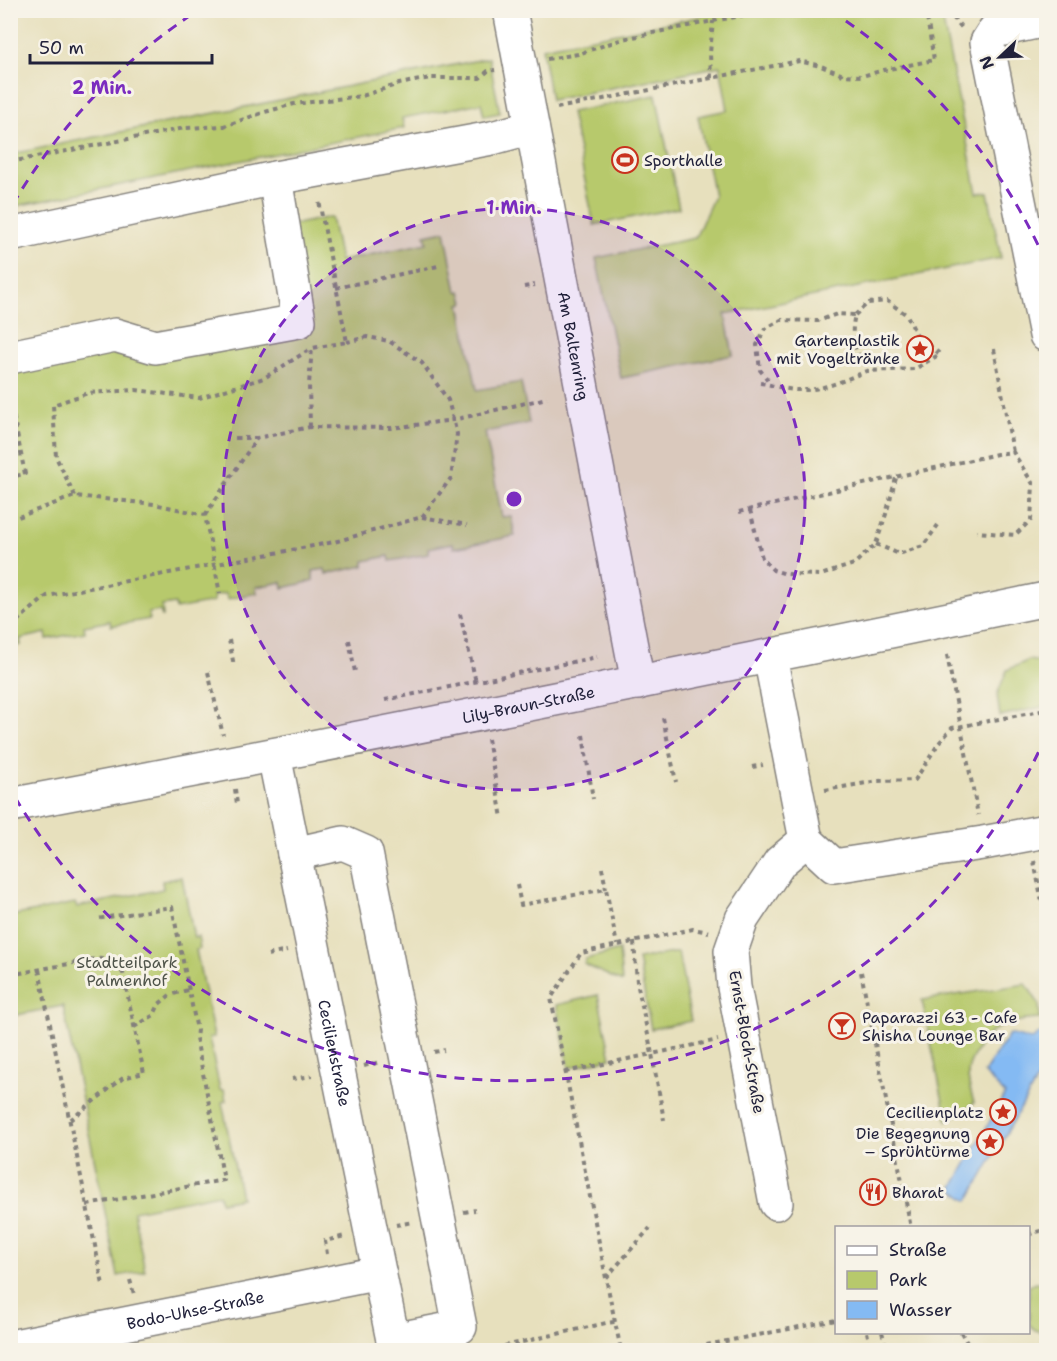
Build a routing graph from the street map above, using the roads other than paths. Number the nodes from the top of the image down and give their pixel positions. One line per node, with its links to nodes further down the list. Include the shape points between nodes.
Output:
1 (510, 10): 3 (street, Am Baltenring, via 520,64)
2 (1047, 20): 6 (street, via 994,31 987,42)
3 (542, 118): 4 (street, via 492,138); 10 (street, Am Baltenring)
4 (275, 178): 5 (street); 7 (street, via 306,334 155,347 115,335)
5 (10, 235)
6 (1047, 335)
7 (10, 357)
8 (1047, 599): 9 (street, Lily-Braun-Straße)
9 (770, 656): 10 (street, Lily-Braun-Straße); 14 (street)
10 (638, 683): 11 (street, Lily-Braun-Straße)
11 (274, 755): 12 (street, Lily-Braun-Straße); 15 (street, Cecilienstraße)
12 (10, 805)
13 (1037, 832): 14 (street, via 834,866)
14 (806, 840): 16 (street, Ernst-Bloch-Straße, via 780,862 742,919 731,951 734,987)
15 (294, 854): 17 (street, Cecilienstraße); 18 (street, via 344,843 366,853 460,1327)
16 (776, 1203)
17 (380, 1273): 18 (street, Cecilienstraße); 19 (street, Bodo-Uhse-Straße)
18 (394, 1345)
19 (10, 1347)

